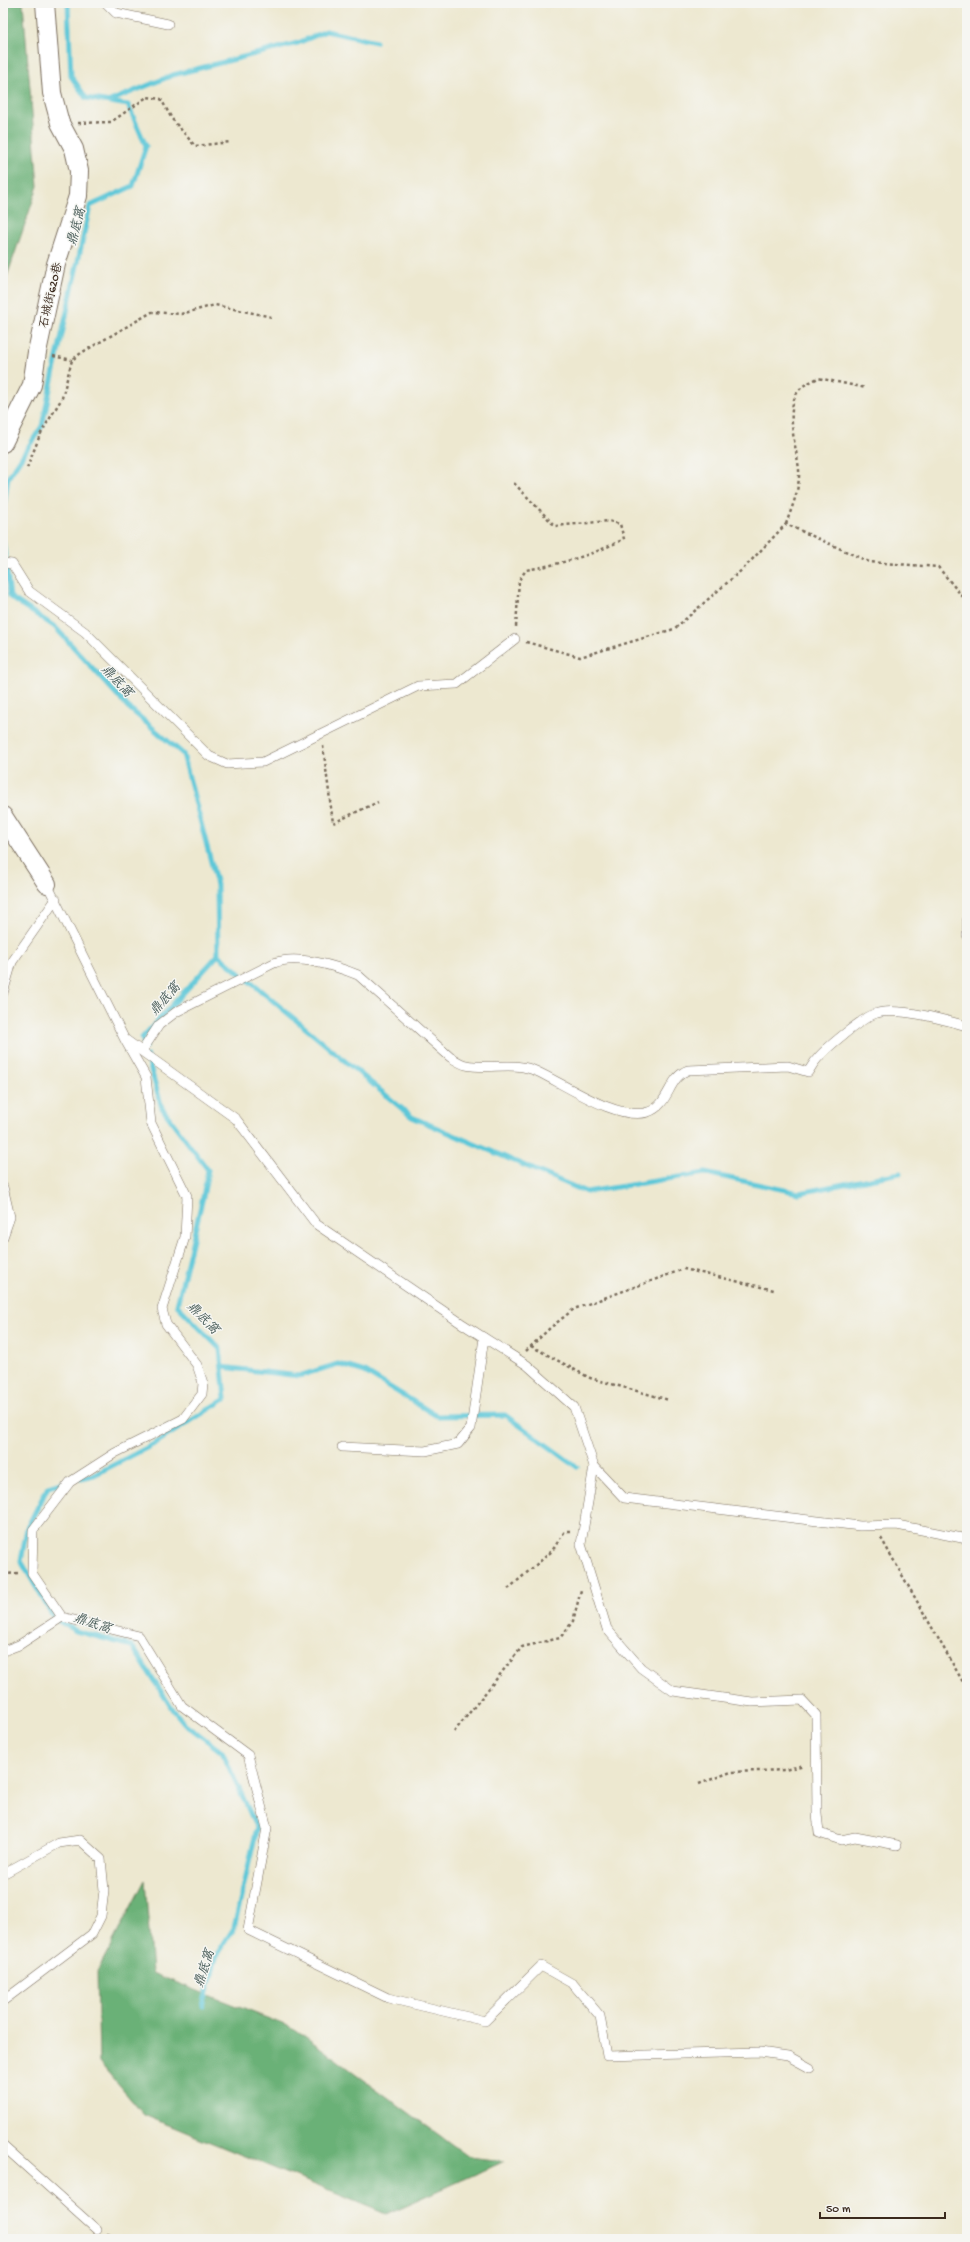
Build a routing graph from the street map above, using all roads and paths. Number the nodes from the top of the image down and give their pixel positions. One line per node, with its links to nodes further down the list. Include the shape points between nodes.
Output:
1 (45, 3): 4 (street, 石城街620巷, via 52,93)
2 (106, 3): 3 (lane, via 116,13)
3 (168, 24)
4 (60, 123): 5 (path, via 111,122 147,97 161,99 172,119 195,146); 8 (street, 石城街620巷, via 74,149 80,172 78,196 56,264 32,385)
5 (231, 142)
6 (272, 317): 9 (path, via 215,304 181,314 152,312 81,353 72,360 62,398 40,435)
7 (866, 388): 11 (path, via 818,378 800,389 792,405 794,446 799,470 796,496)
8 (3, 443)
9 (27, 468)
10 (514, 483): 14 (path, via 555,526 609,521 620,524 624,539 600,552 552,566 526,570 519,580)
11 (786, 524): 13 (path, via 869,562 938,567); 14 (path, via 744,568 674,629 580,657)
12 (3, 563): 15 (lane, via 12,564 29,591 85,632 209,756 227,764 263,762)
13 (967, 602)
14 (515, 639): 15 (lane, via 457,684 418,686)
15 (321, 734): 16 (path, via 333,823)
16 (378, 802)
17 (3, 816): 18 (street)
18 (51, 891): 21 (lane, via 12,962); 23 (lane)
19 (967, 921): 20 (lane)
20 (967, 935)
21 (3, 993)
22 (967, 1026): 24 (lane, via 936,1017 875,1013 859,1022 817,1059 808,1072 788,1066 688,1070 676,1077 662,1103 655,1109 640,1113 620,1110 587,1099 530,1069 514,1066 465,1065 450,1057 358,975 343,968 291,958 274,963 176,1012 159,1025)
23 (125, 1040): 24 (lane); 38 (lane, via 146,1077 151,1123 187,1196 185,1237 162,1309 166,1324 197,1365 203,1383 202,1394 183,1419 114,1453 70,1482 33,1530)
24 (142, 1051): 28 (lane, via 236,1119 316,1224)
25 (3, 1187): 26 (lane, via 10,1217)
26 (3, 1237)
27 (774, 1290): 29 (path, via 684,1269 574,1309)
28 (484, 1338): 30 (lane); 32 (lane, via 471,1428 458,1444 425,1451)
29 (531, 1346): 30 (path); 31 (path, via 590,1378)
30 (520, 1360): 33 (lane, via 574,1407)
31 (669, 1400)
32 (342, 1447)
33 (594, 1466): 34 (lane, via 624,1498 860,1526); 35 (lane)
34 (874, 1525): 36 (lane, via 897,1525); 43 (path)
35 (583, 1531): 37 (lane, via 581,1544); 40 (path, via 565,1531 552,1551)
36 (967, 1539)
37 (587, 1566): 44 (path, via 573,1621 560,1638 522,1647); 45 (lane, via 607,1629 641,1668 673,1691 752,1702 802,1700 816,1714)
38 (32, 1573): 39 (path); 41 (lane)
39 (3, 1574)
40 (508, 1589)
41 (62, 1617): 42 (lane, via 19,1645); 50 (lane, via 139,1636 182,1706 248,1755 267,1828 248,1930 388,1998 486,2021 540,1966 573,1984 600,2016 607,2056 760,2052 788,2056)
42 (3, 1651)
43 (967, 1689)
44 (454, 1732)
45 (816, 1761): 46 (path, via 785,1770 732,1772); 47 (lane, via 819,1833 841,1840 855,1836)
46 (699, 1784)
47 (897, 1845)
48 (3, 1874): 49 (lane, via 59,1843 80,1840 101,1859 104,1890 101,1916 92,1934)
49 (3, 2001)
50 (810, 2068)
51 (3, 2146): 52 (lane)
52 (98, 2230)

